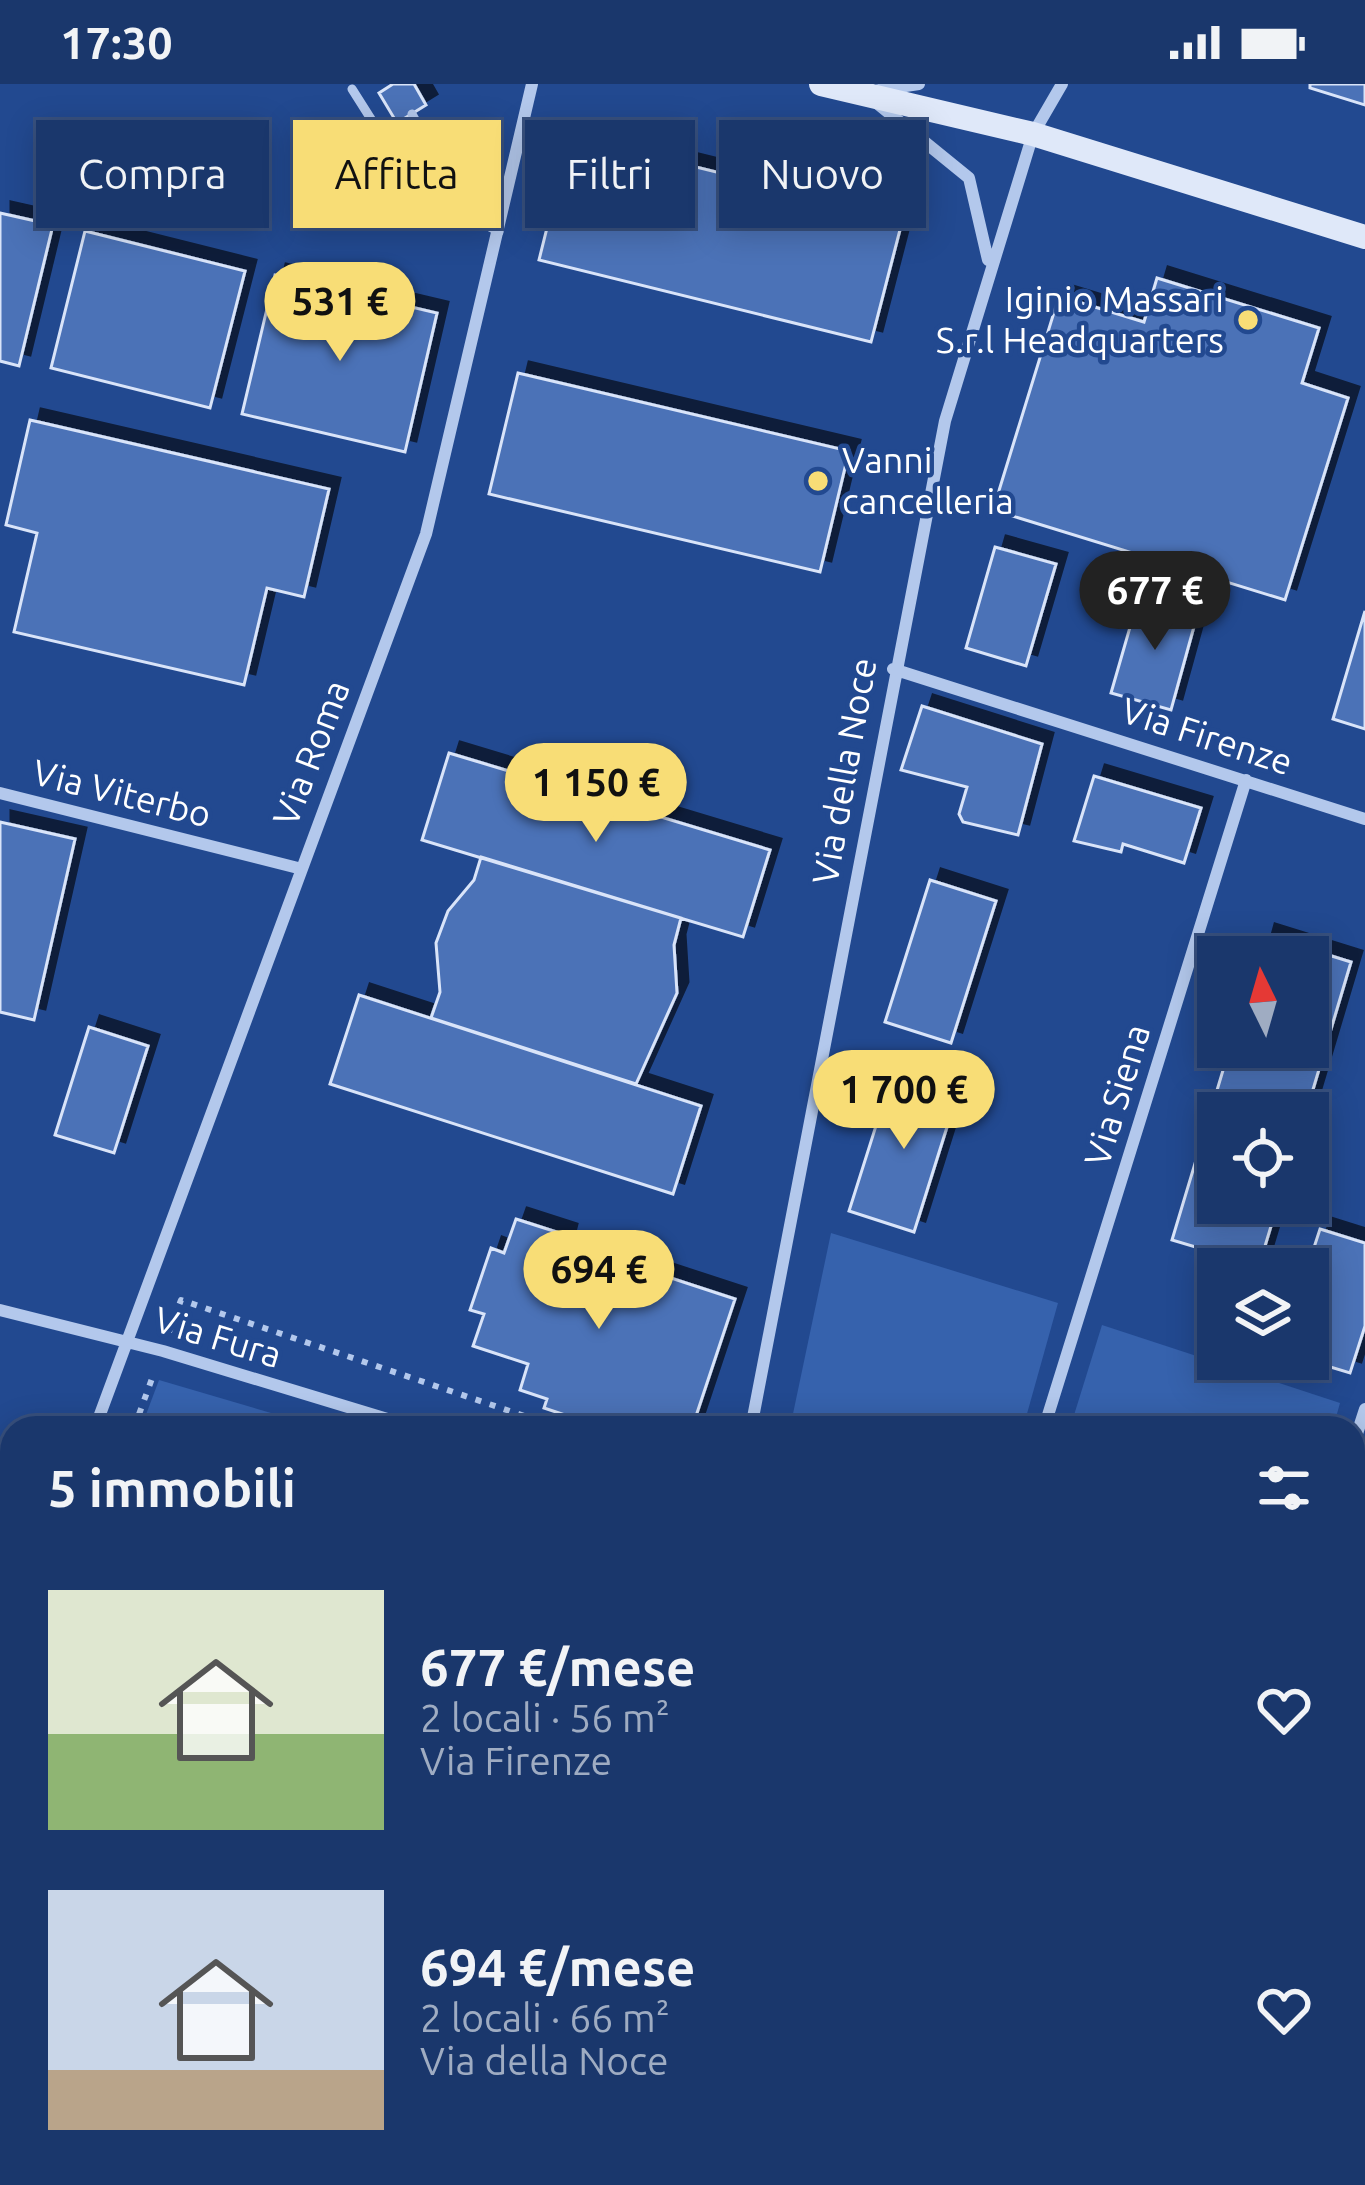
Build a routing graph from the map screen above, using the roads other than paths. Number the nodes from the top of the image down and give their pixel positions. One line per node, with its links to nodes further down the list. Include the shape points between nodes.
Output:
1 (532, 84): 12 (street, Via Roma)
2 (821, 84): 6 (main road)
3 (919, 84): 6 (street)
4 (1062, 84): 10 (street, Via della Noce)
5 (352, 89): 8 (lane)
6 (863, 92): 10 (main road); 14 (street, via 969,178)
7 (412, 114): 9 (lane)
8 (372, 120)
9 (416, 120)
10 (1033, 134): 13 (main road); 14 (street, Via della Noce)
11 (492, 228): 12 (lane)
12 (499, 232): 19 (street, Via Roma, via 426,534)
13 (1365, 237)
14 (989, 267): 15 (street, Via della Noce, via 945,421)
15 (893, 669): 16 (street, Via Firenze); 24 (street, Via della Noce)
16 (1246, 780): 18 (street, Via Firenze); 25 (street, Via Siena)
17 (0, 793): 19 (street, Via Viterbo)
18 (1365, 819)
19 (298, 868): 21 (street, Via Roma)
20 (0, 1310): 21 (street, Via Fura)
21 (126, 1341): 22 (street, Via Roma); 23 (street, Via Fura)
22 (98, 1416)
23 (377, 1416)
24 (753, 1416)
25 (1048, 1416)

